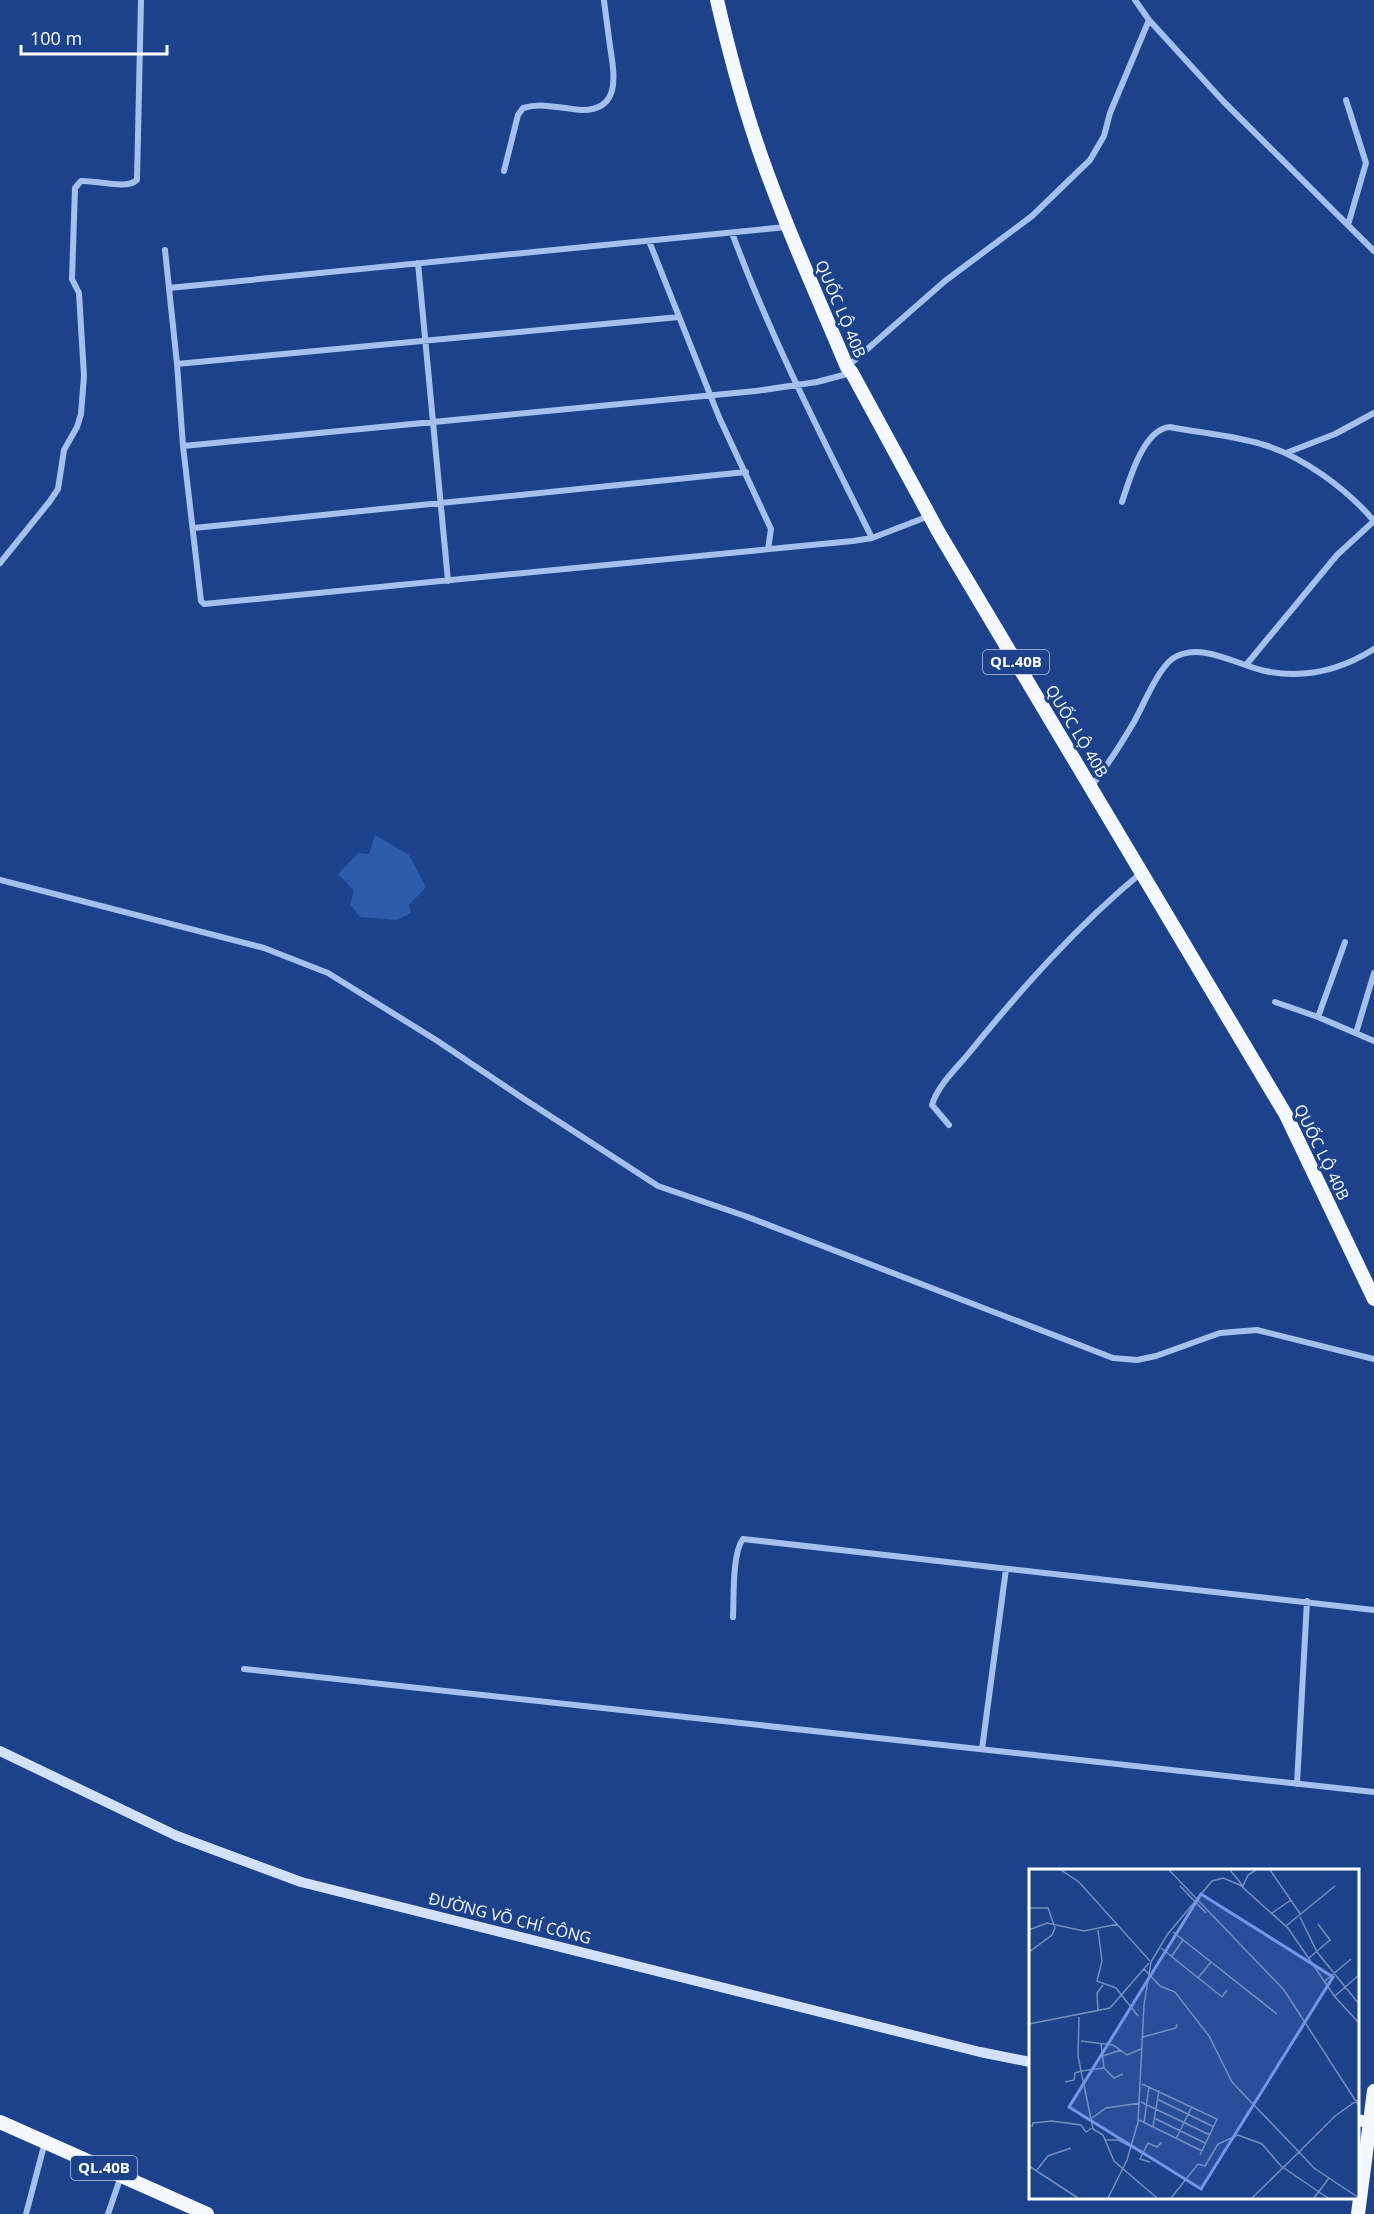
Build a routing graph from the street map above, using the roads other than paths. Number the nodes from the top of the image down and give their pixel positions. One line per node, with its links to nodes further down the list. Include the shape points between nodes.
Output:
1 (141, 0): 34 (street, via 137,180 127,185 81,181 75,188 72,279 79,294 84,376 81,414 64,450 58,489)
2 (605, 0): 7 (street, via 614,72 610,96 603,105 586,110 555,105 523,108)
3 (717, 0): 9 (highway, QUỐC LỘ 40B / QL.40B, via 752,128)
4 (1135, 0): 5 (street)
5 (1149, 20): 8 (street); 19 (street, via 1104,136 1090,160 1032,216 945,281)
6 (1346, 100): 8 (street, via 1366,162)
7 (504, 171)
8 (1348, 225): 13 (street)
9 (788, 227): 10 (street); 19 (highway, QUỐC LỘ 40B / QL.40B)
10 (732, 233): 11 (street); 20 (street)
11 (649, 241): 14 (street); 16 (street)
12 (165, 250): 15 (street)
13 (1374, 251)
14 (418, 263): 15 (street); 17 (street)
15 (169, 288): 18 (street)
16 (679, 317): 17 (street); 21 (street)
17 (425, 340): 18 (street); 23 (street)
18 (177, 364): 24 (street)
19 (849, 370): 20 (street); 29 (highway, QUỐC LỘ 40B / QL.40B)
20 (796, 385): 21 (street); 32 (street)
21 (711, 395): 23 (street); 26 (street)
22 (1374, 413): 25 (street)
23 (433, 422): 24 (street); 28 (street)
24 (183, 446): 31 (street)
25 (1286, 453): 27 (street, via 1260,444 1165,427 1143,449); 30 (street, via 1345,493)
26 (746, 472): 28 (street); 33 (street, via 771,529)
27 (1122, 501)
28 (441, 503): 31 (street); 35 (street)
29 (930, 516): 32 (street); 38 (highway, QUỐC LỘ 40B / QL.40B)
30 (1374, 521): 37 (street, via 1337,555)
31 (194, 528): 35 (street, via 204,604)
32 (872, 538): 33 (street)
33 (768, 549): 35 (street)
34 (0, 563)
35 (448, 580)
36 (1374, 649): 37 (street, via 1347,664 1319,672 1282,673)
37 (1246, 664): 38 (street, via 1193,652 1171,660)
38 (1091, 787): 39 (highway, QUỐC LỘ 40B / QL.40B)
39 (1142, 872): 47 (street, via 1089,918 951,1074 932,1105); 48 (highway, QUỐC LỘ 40B / QL.40B, via 1286,1115)
40 (0, 880): 49 (street, via 264,948 328,973 658,1186 1113,1358 1137,1360 1220,1333 1257,1330)
41 (1345, 942): 44 (street)
42 (1374, 973): 45 (street)
43 (1275, 1002): 44 (street)
44 (1317, 1017): 45 (street)
45 (1356, 1033): 46 (street)
46 (1374, 1041)
47 (949, 1125)
48 (1374, 1299)
49 (1374, 1359)
50 (1006, 1569): 51 (street); 53 (street, via 743,1539 736,1566); 55 (street)
51 (1307, 1601): 52 (street); 57 (street)
52 (1374, 1610)
53 (733, 1617)
54 (244, 1669): 55 (street)
55 (982, 1749): 57 (street)
56 (0, 1751): 59 (main road, ĐƯỜNG VÕ CHÍ CÔNG, via 177,1836 302,1882)
57 (1297, 1784): 58 (street)
58 (1374, 1792)
59 (1029, 2062)
60 (1374, 2091): 62 (highway)
61 (0, 2122): 63 (highway, QL.40B)
62 (1367, 2122): 64 (highway)
63 (45, 2142): 65 (highway, QL.40B); 66 (street)
64 (1366, 2152): 69 (highway)
65 (121, 2176): 67 (street); 68 (highway, QL.40B)
66 (26, 2214)
67 (108, 2214)
68 (207, 2214)
69 (1358, 2214)

